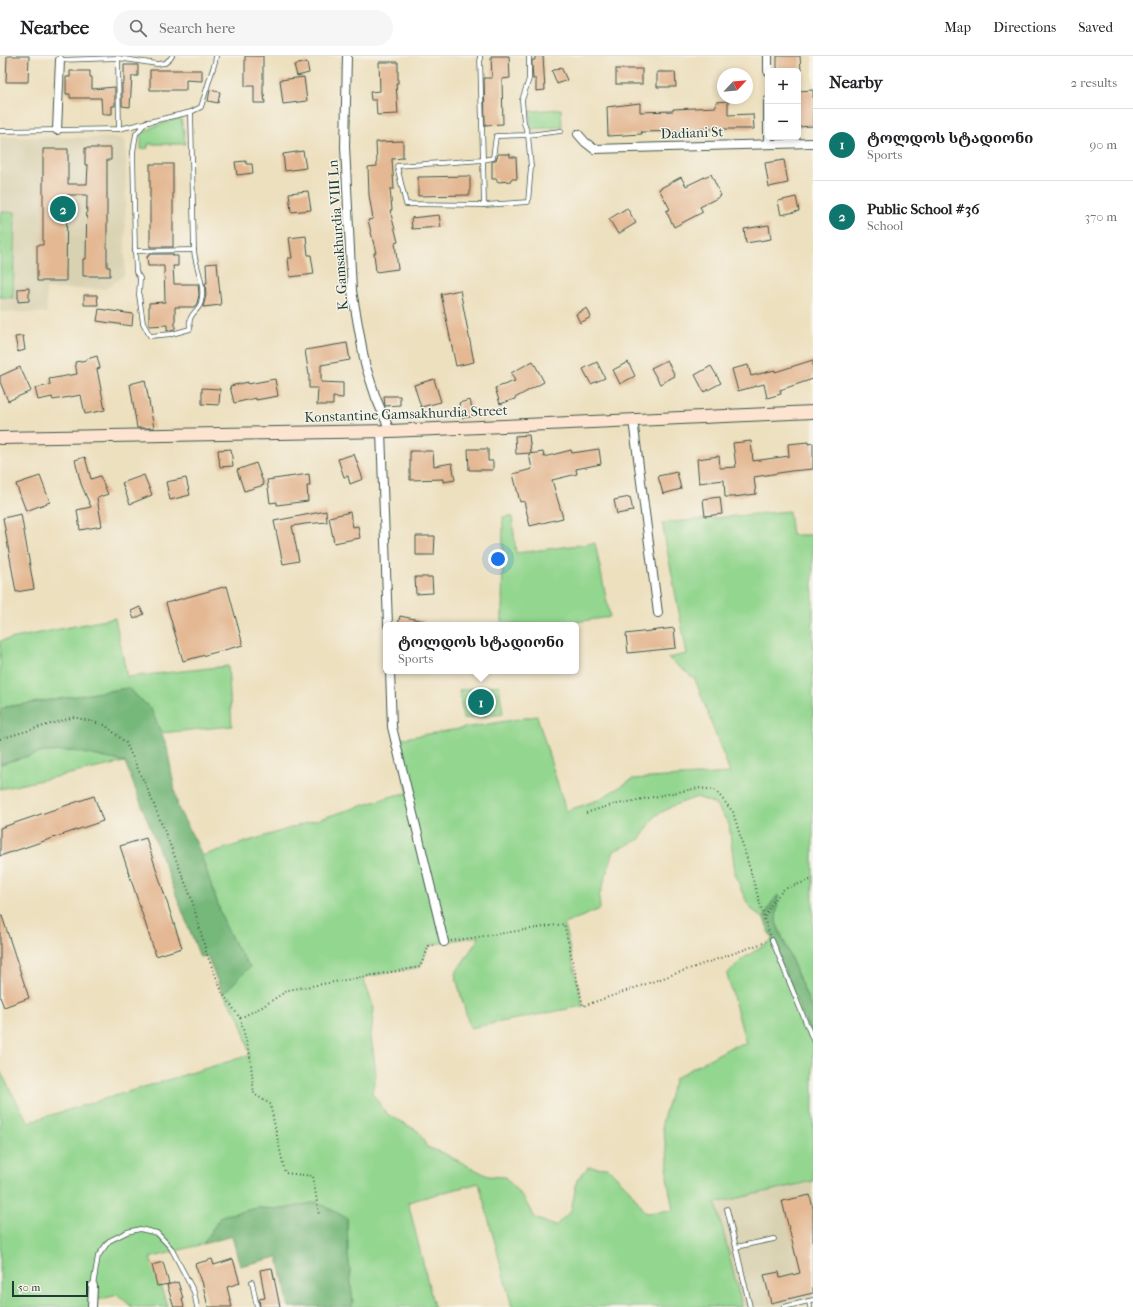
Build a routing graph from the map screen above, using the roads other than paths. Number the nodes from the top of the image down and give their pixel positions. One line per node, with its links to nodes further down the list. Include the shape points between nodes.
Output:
1 (172, 56): 8 (lane, via 165,64)
2 (216, 56): 11 (lane, via 200,107)
3 (347, 56): 27 (street, K. Gamsakhurdia VIII Ln, via 345,146 352,291 365,364)
4 (480, 56): 21 (lane)
5 (529, 56): 18 (lane, via 529,79 522,100)
6 (768, 56): 9 (street)
7 (60, 58): 8 (lane); 15 (street)
8 (118, 58): 13 (lane)
9 (768, 68)
10 (768, 104): 20 (street)
11 (192, 112): 12 (lane); 23 (lane)
12 (146, 122): 13 (lane); 24 (lane, via 136,134 133,152)
13 (119, 129): 15 (lane)
14 (0, 130): 15 (lane)
15 (57, 130)
16 (561, 131): 18 (lane)
17 (578, 134): 20 (street, Dadiani St, via 594,149)
18 (528, 135): 21 (lane, via 496,136 493,158); 22 (lane, via 531,167 528,202)
19 (813, 143): 20 (street, Dadiani St)
20 (768, 144)
21 (483, 160): 22 (lane); 22 (lane, via 397,166 406,204)
22 (484, 205)
23 (194, 250): 24 (lane); 24 (lane, via 202,293 201,303 190,318 190,329 150,336 143,323)
24 (135, 251)
25 (813, 412): 26 (street, Konstantine Gamsakhurdia Street)
26 (633, 420): 27 (street, Konstantine Gamsakhurdia Street); 29 (street)
27 (385, 431): 28 (street, Konstantine Gamsakhurdia Street); 30 (street)
28 (0, 438)
29 (658, 613)
30 (388, 622)
31 (390, 674): 33 (street, via 392,727)
32 (772, 940): 34 (lane)
33 (444, 942)
34 (813, 1040)
35 (727, 1209): 37 (lane)
36 (774, 1239): 37 (lane)
37 (736, 1247): 44 (lane)
38 (252, 1282): 43 (lane)
39 (93, 1286): 41 (street); 42 (lane, via 98,1256 109,1241 126,1232 140,1229 157,1233 171,1248 194,1292)
40 (811, 1301): 45 (lane); 46 (lane)
41 (92, 1307)
42 (197, 1307)
43 (257, 1307)
44 (750, 1307)
45 (784, 1307)
46 (810, 1307)

